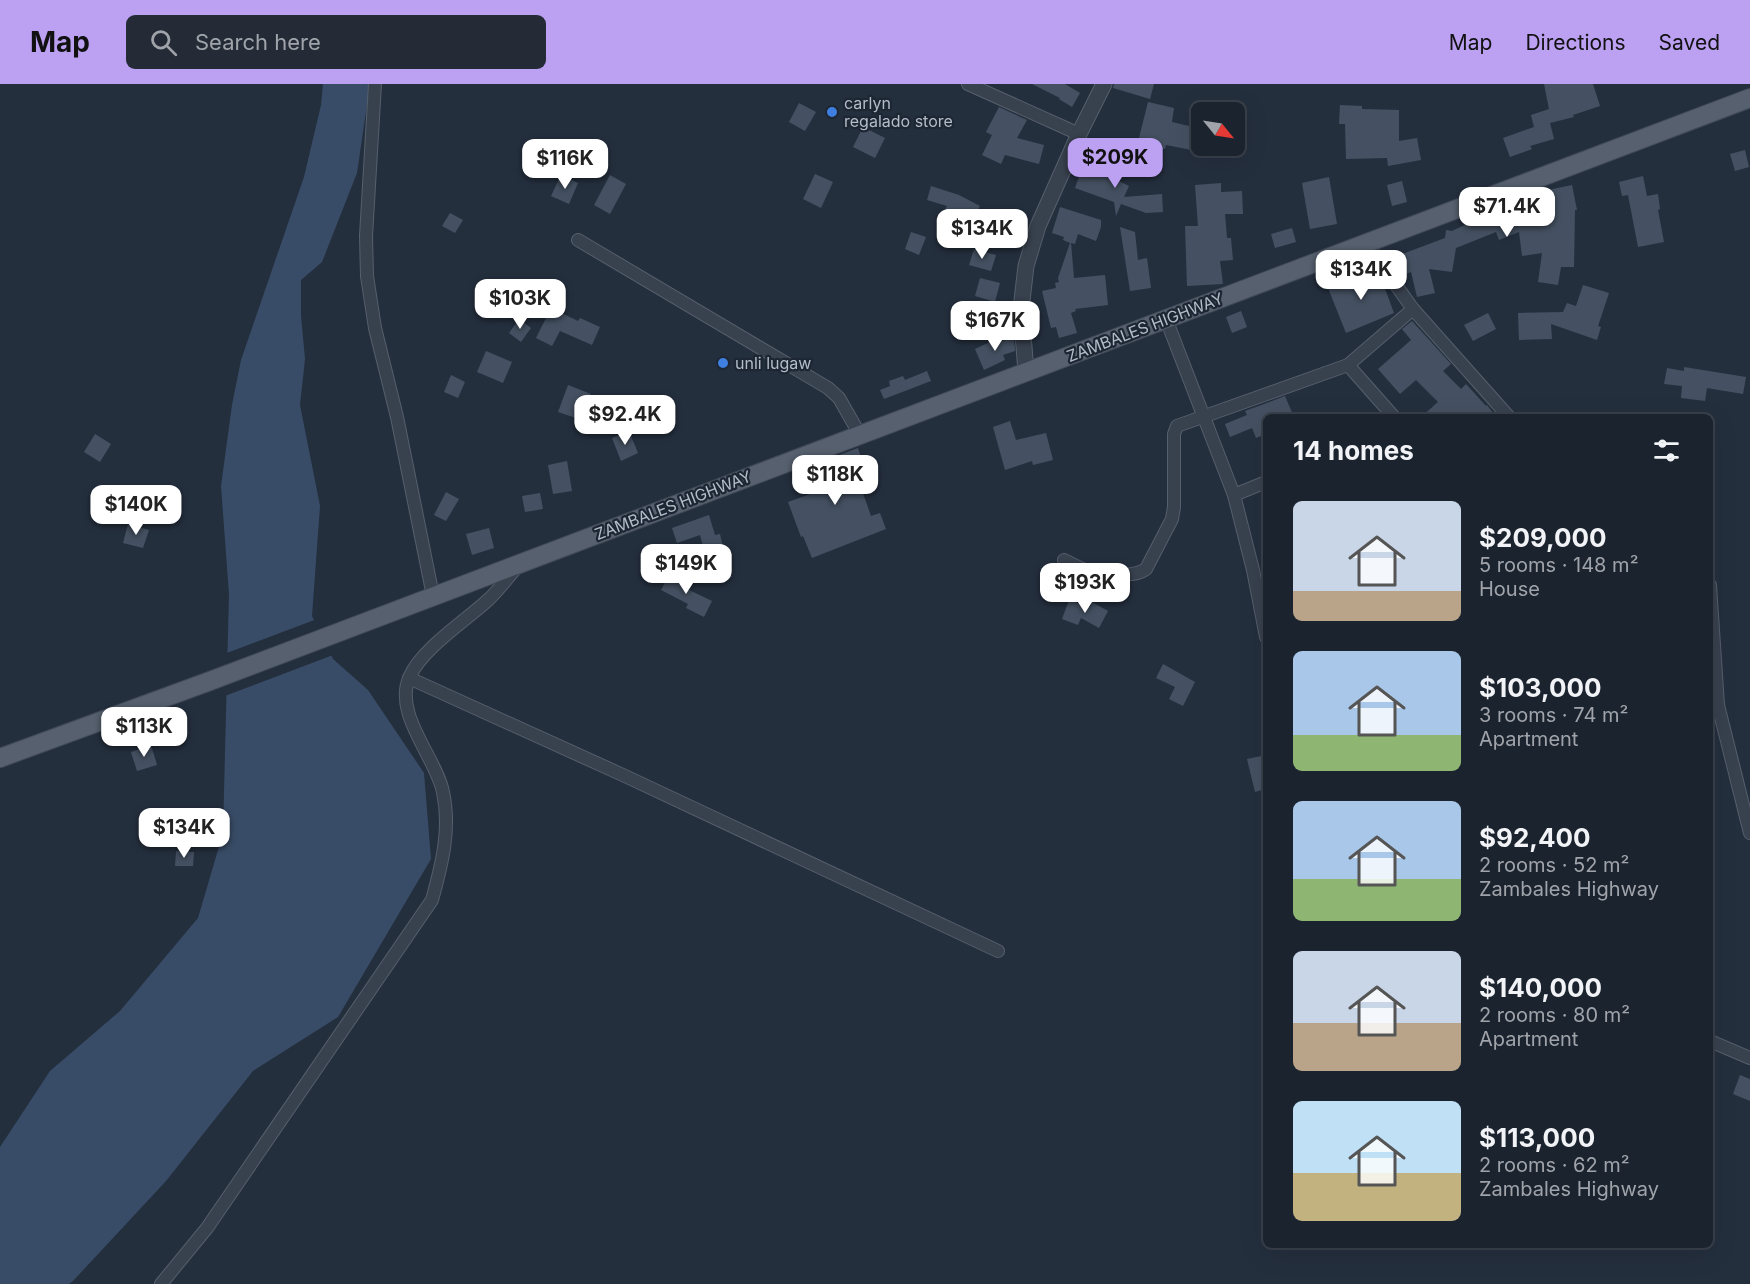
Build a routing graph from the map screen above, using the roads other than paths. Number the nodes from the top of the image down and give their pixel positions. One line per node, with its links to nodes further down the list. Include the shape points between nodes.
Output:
1 (375, 84): 21 (street, via 367,276)
2 (968, 84): 5 (street)
3 (1104, 84): 5 (street)
4 (1750, 98): 7 (main road, ZAMBALES HIGHWAY)
5 (1079, 134): 11 (street, via 1038,226 1026,266 1021,309)
6 (578, 240): 15 (street, via 828,388 839,398)
7 (1366, 243): 8 (street); 9 (main road, ZAMBALES HIGHWAY)
8 (1413, 309): 10 (street); 13 (street)
9 (1166, 319): 11 (main road, ZAMBALES HIGHWAY); 14 (street)
10 (1348, 365): 12 (street); 14 (street)
11 (1026, 372): 15 (main road, ZAMBALES HIGHWAY)
12 (1387, 414)
13 (1506, 414)
14 (1204, 417): 17 (street); 18 (street, via 1175,430 1172,519 1146,569 1109,577 1094,575)
15 (860, 435): 19 (main road, ZAMBALES HIGHWAY)
16 (1263, 483): 17 (street)
17 (1234, 495): 20 (street)
18 (1064, 560)
19 (520, 564): 21 (main road, ZAMBALES HIGHWAY); 24 (street, via 490,598 421,659)
20 (1260, 568): 22 (street)
21 (433, 597): 25 (main road, ZAMBALES HIGHWAY)
22 (1263, 602)
23 (1713, 639): 26 (street, via 1718,705)
24 (409, 678): 27 (street); 30 (street, via 405,697 410,716 443,790 447,822 444,859 432,900 213,1219)
25 (0, 758)
26 (1750, 833)
27 (998, 951)
28 (1713, 1042): 29 (street)
29 (1750, 1058)
30 (161, 1284)

